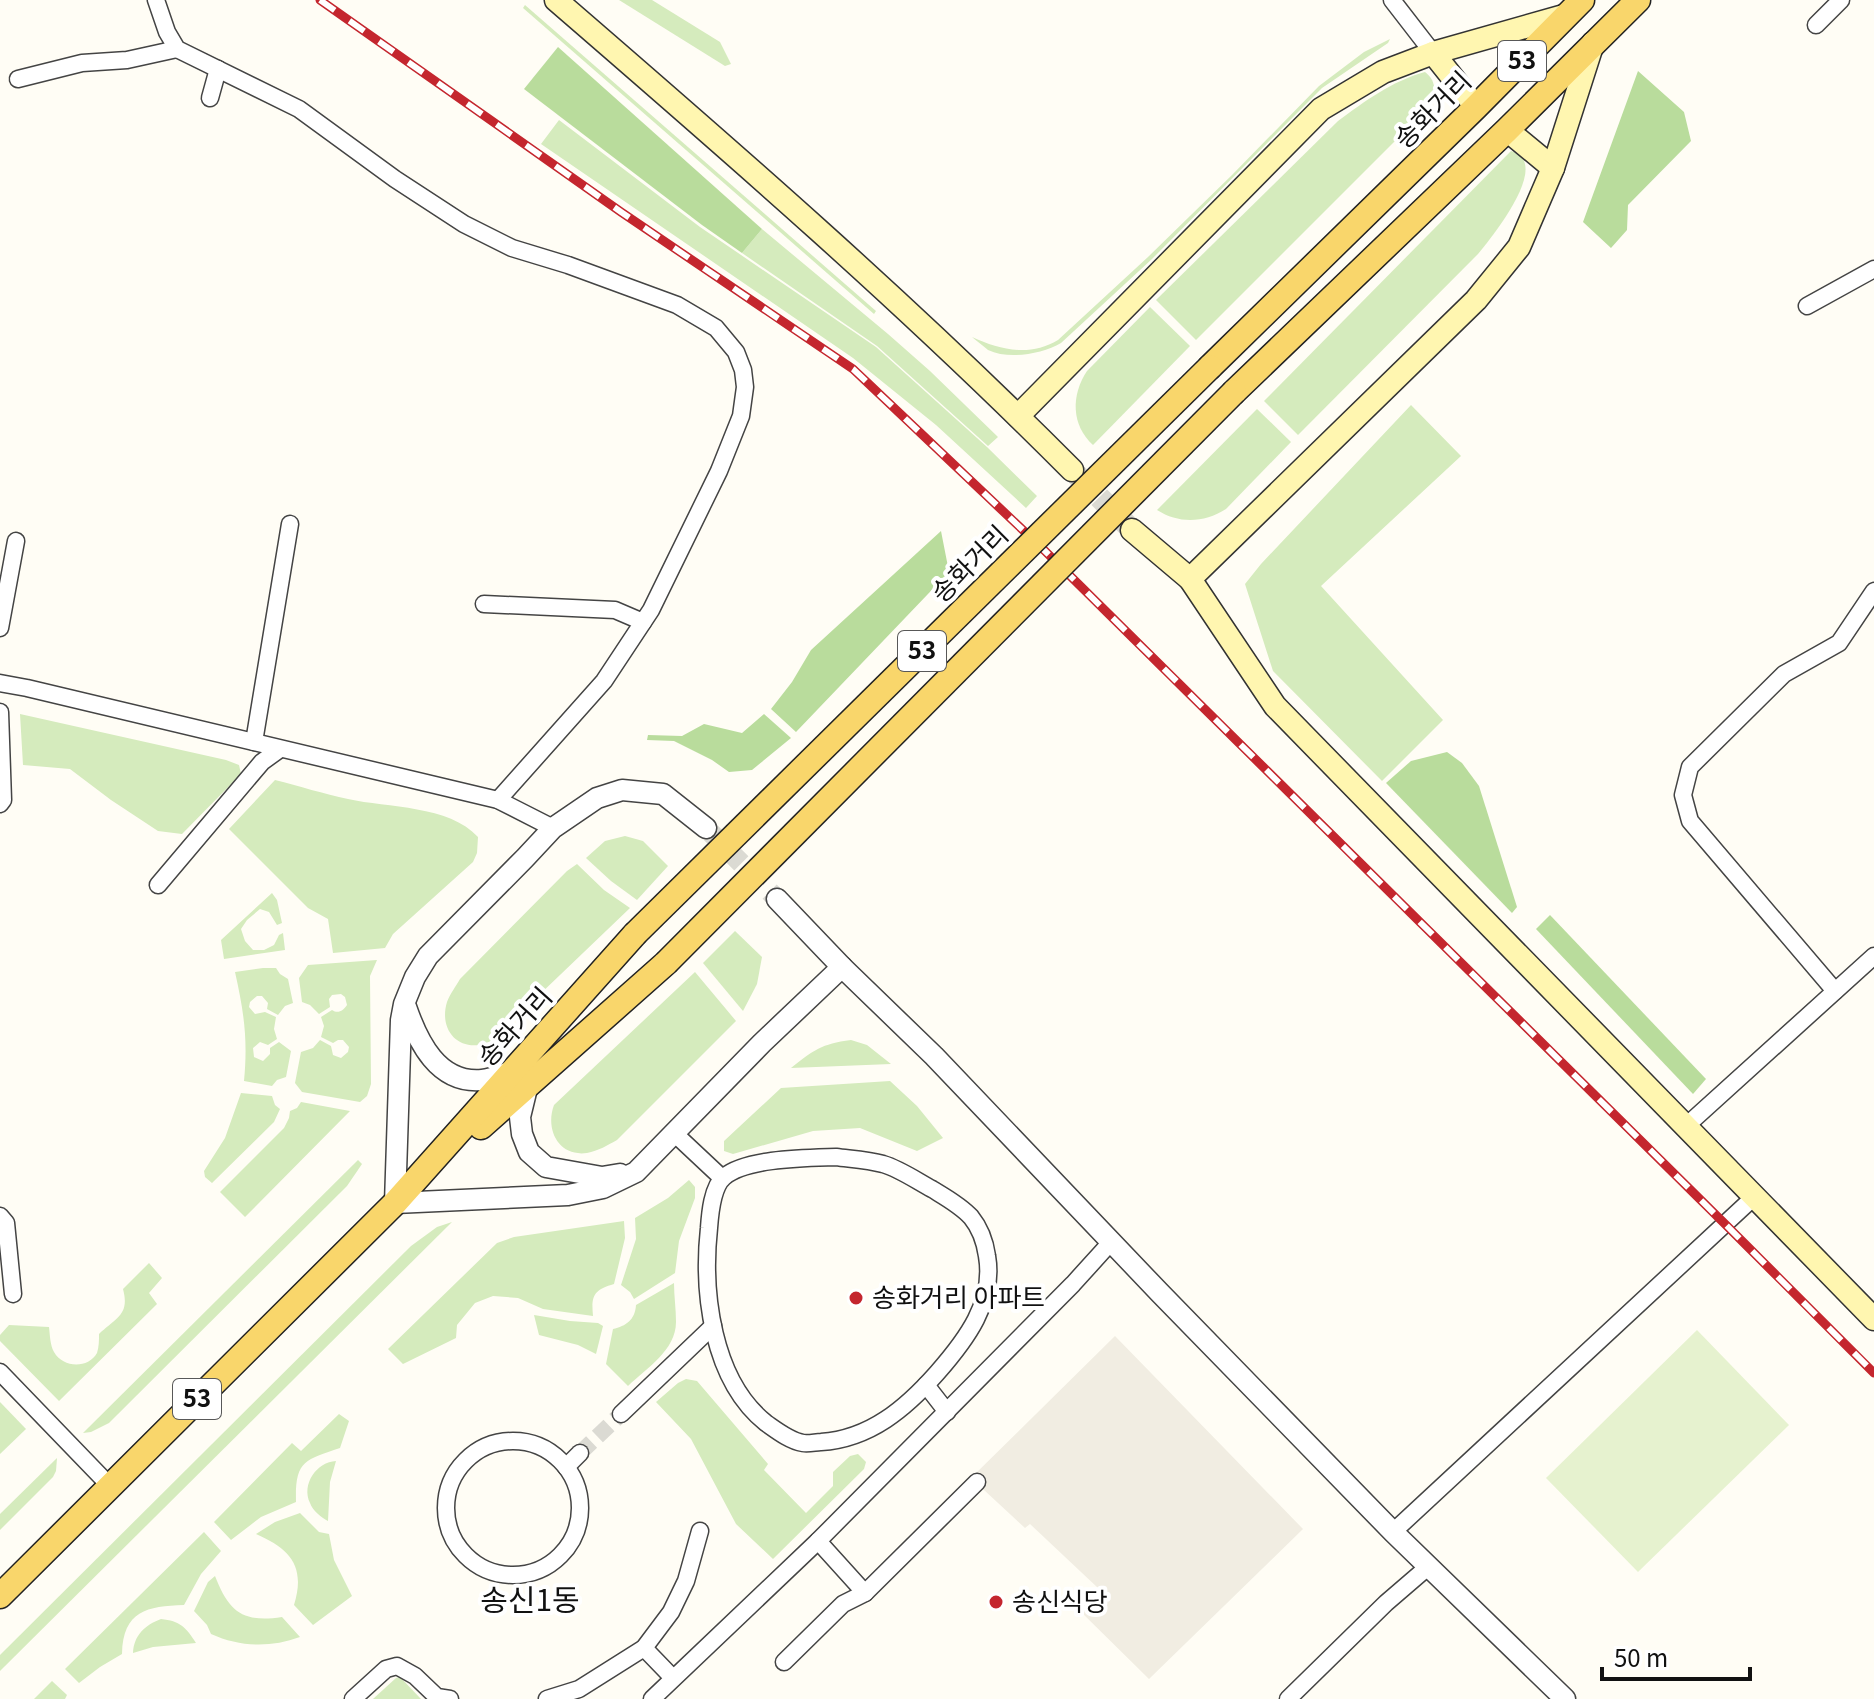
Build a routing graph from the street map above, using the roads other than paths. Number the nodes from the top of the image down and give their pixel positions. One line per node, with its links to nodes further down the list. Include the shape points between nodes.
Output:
1 (156, 0): 9 (street)
2 (556, 0): 19 (main road, via 735,155)
3 (1392, 0): 10 (street)
4 (1638, 0): 8 (main road, 53)
5 (1841, 0): 7 (street)
6 (1575, 7): 10 (main road); 14 (main road, 송화거리 / 53)
7 (1816, 25)
8 (1593, 43): 15 (main road, 송화거리 / 53); 16 (main road)
9 (177, 49): 11 (street); 12 (street)
10 (1433, 53): 14 (main road); 19 (main road, via 1383,72 1321,109)
11 (218, 69): 13 (street); 27 (street, via 299,109 464,224 512,248 677,305 716,328 736,352 744,378 741,416)
12 (18, 79)
13 (210, 98)
14 (1476, 107): 43 (main road, 송화거리 / 53, bridge, via 635,934)
15 (1507, 130): 16 (main road); 43 (main road, 송화거리 / 53, bridge, via 1234,392 666,963)
16 (1553, 168): 24 (main road, via 1519,247 1476,300)
17 (1874, 269): 18 (street)
18 (1807, 306)
19 (1018, 416): 20 (main road)
20 (1072, 470)
21 (290, 524): 31 (street)
22 (1132, 530): 24 (main road)
23 (16, 541): 28 (street)
24 (1190, 579): 44 (main road, via 1275,706)
25 (1874, 591): 41 (street, via 1839,643 1784,674 1690,767 1683,795 1690,821)
26 (484, 604): 27 (street, via 615,610)
27 (643, 622): 33 (street, via 604,681)
28 (0, 628)
29 (0, 683): 31 (street)
30 (0, 712): 34 (street)
31 (254, 742): 32 (street)
32 (280, 749): 33 (street); 37 (street, via 262,762)
33 (498, 800): 35 (street)
34 (0, 804)
35 (553, 828): 36 (street, via 597,798 641,790 663,794); 42 (street, via 428,956)
36 (706, 828)
37 (158, 885)
38 (777, 899): 40 (street)
39 (1874, 956): 41 (street)
40 (842, 967): 45 (street); 51 (street)
41 (1835, 991): 44 (street)
42 (404, 1004): 43 (street, via 415,1034 447,1073 467,1079); 49 (street)
43 (521, 1078): 46 (street, via 522,1134 529,1152 546,1167 602,1177); 49 (main road, 송화거리 / 53)
44 (1685, 1127): 48 (main road)
45 (674, 1133): 46 (street); 47 (street)
46 (636, 1172): 49 (street, via 603,1188 568,1195)
47 (722, 1178): 54 (street, via 711,1205 706,1259); 56 (street, via 759,1163 792,1159 836,1157 885,1164 952,1201 971,1218 985,1240 988,1288 958,1349)
48 (1754, 1197): 53 (main road); 64 (street)
49 (395, 1203): 62 (main road, 송화거리 / 53)
50 (0, 1216): 52 (street, via 6,1223)
51 (1111, 1242): 57 (street); 64 (street)
52 (13, 1294)
53 (1874, 1319)
54 (713, 1326): 56 (street, via 730,1380 752,1411 803,1443 863,1433 892,1417); 58 (street)
55 (0, 1372): 62 (street)
56 (926, 1385): 57 (street)
57 (947, 1412): 65 (street)
58 (621, 1414)
59 (580, 1453): 60 (street)
60 (566, 1467): 60 (street, via 544,1449 517,1441 477,1451 457,1471 447,1497 448,1525 460,1550 481,1568 508,1576 549,1566 569,1546 579,1520 580,1506)
61 (977, 1482): 67 (street)
62 (110, 1486): 68 (main road, 송화거리 / 53)
63 (700, 1531): 69 (street, via 686,1581)
64 (1393, 1532): 66 (street)
65 (818, 1541): 67 (street); 71 (street)
66 (1429, 1566): 76 (street); 77 (street)
67 (865, 1593): 70 (street, via 843,1604)
68 (0, 1596)
69 (644, 1648): 71 (street); 74 (street, via 579,1689)
70 (784, 1662)
71 (673, 1678): 75 (street)
72 (353, 1699): 73 (street, via 386,1669 397,1666 437,1697)
73 (450, 1699)
74 (547, 1699)
75 (652, 1699)
76 (1288, 1699)
77 (1565, 1699)

